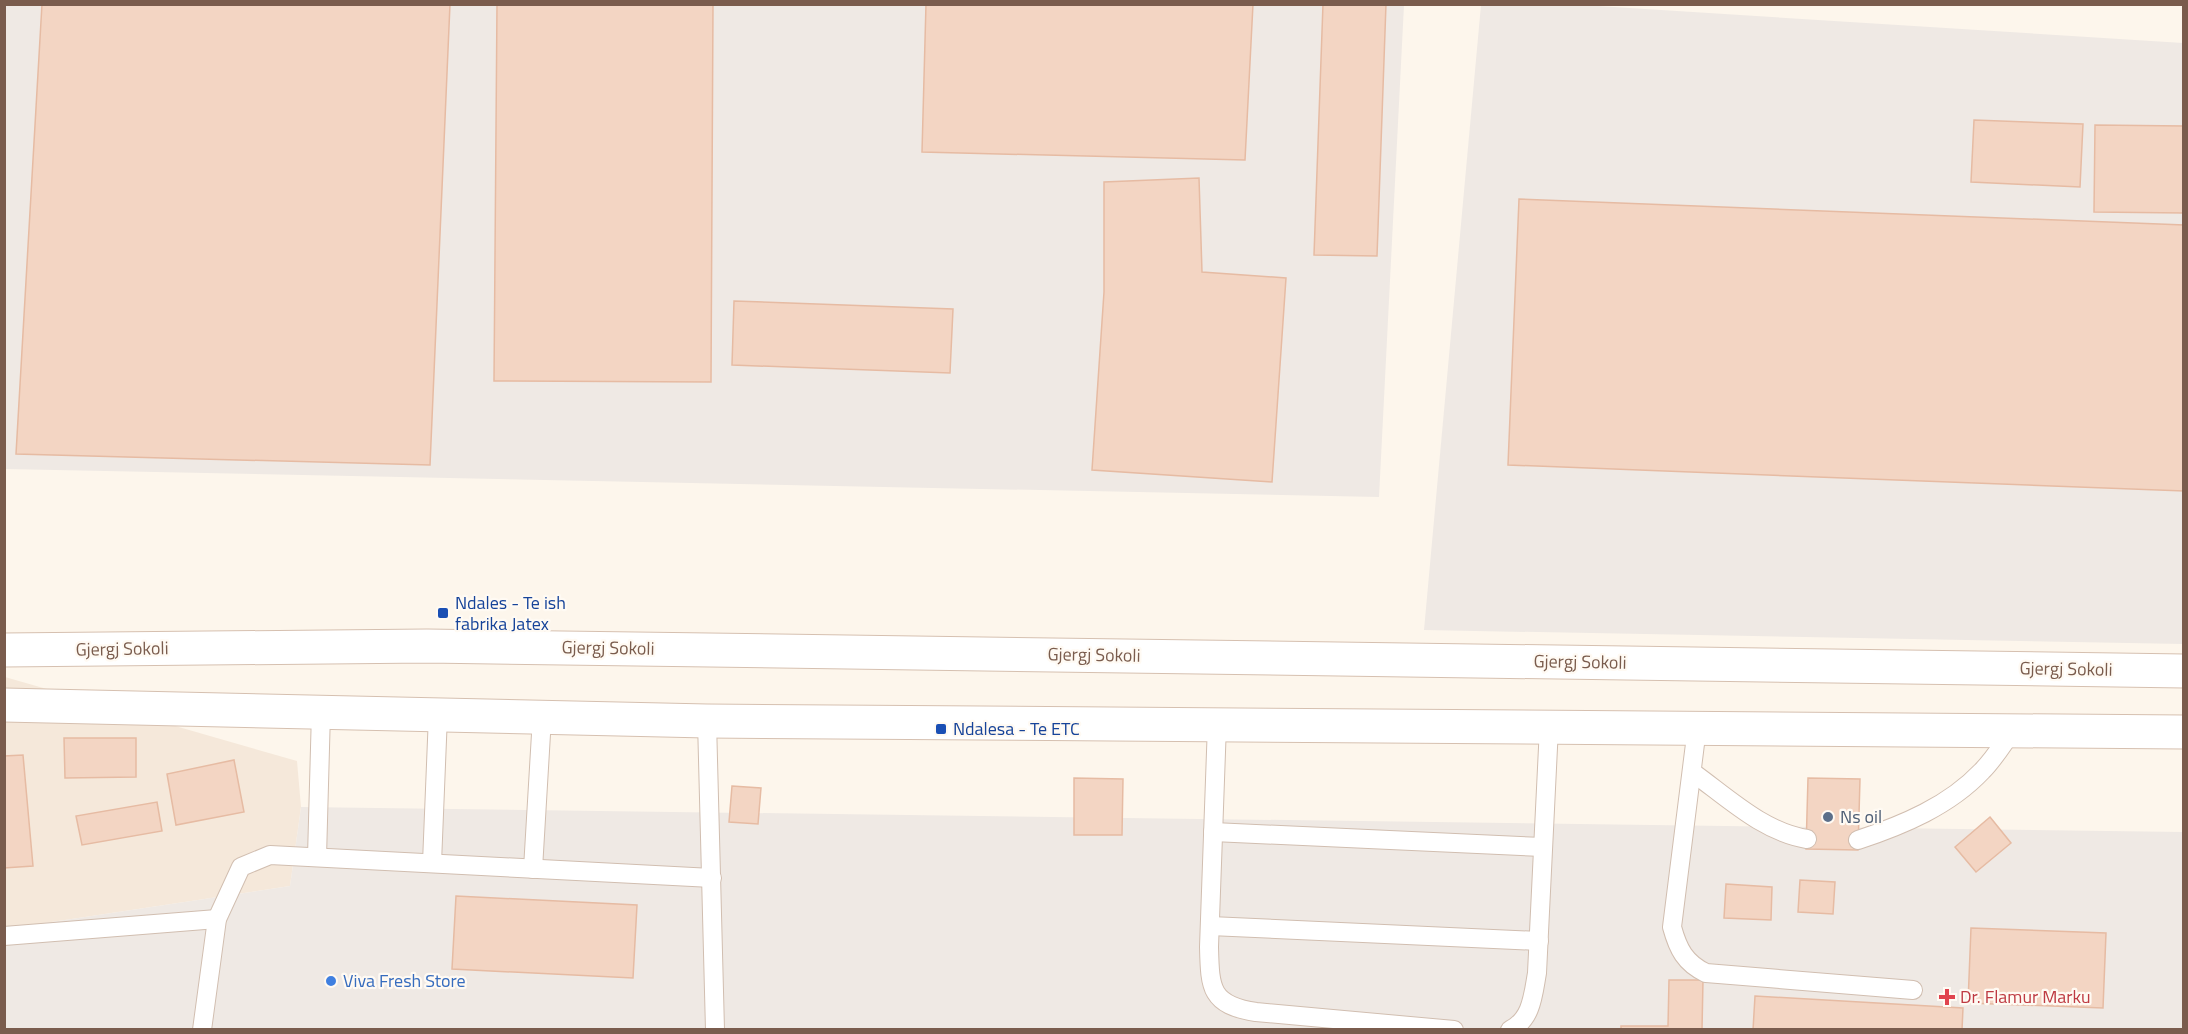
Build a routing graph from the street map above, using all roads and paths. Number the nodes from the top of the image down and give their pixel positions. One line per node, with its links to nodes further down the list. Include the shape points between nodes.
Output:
1 (4, 650): 2 (main road, Gjergj Sokoli, via 427,646)
2 (2184, 671)
3 (4, 705): 4 (main road)
4 (321, 712): 5 (main road); 18 (lane)
5 (438, 715): 6 (main road); 19 (lane)
6 (542, 717): 7 (main road); 20 (lane)
7 (707, 721): 8 (main road); 21 (lane)
8 (1217, 724): 9 (main road); 14 (lane)
9 (1549, 727): 10 (main road); 17 (lane)
10 (1697, 728): 11 (main road); 13 (lane)
11 (2013, 730): 12 (main road); 16 (lane, via 1983,771 1953,795 1921,816)
12 (2184, 732)
13 (1692, 771): 15 (lane, via 1751,816 1793,837); 26 (lane, via 1672,927 1686,960 1706,973)
14 (1213, 832): 17 (lane); 23 (lane)
15 (1807, 839)
16 (1858, 840)
17 (1543, 848): 25 (lane)
18 (317, 857): 19 (lane); 22 (lane, via 270,855 241,867)
19 (432, 863): 20 (lane)
20 (532, 869): 21 (lane)
21 (712, 878): 28 (lane)
22 (217, 919): 24 (lane); 27 (lane)
23 (1210, 926): 25 (lane); 29 (lane, via 1210,977 1218,997 1235,1009)
24 (4, 936)
25 (1539, 941): 30 (lane, via 1530,1010)
26 (1913, 990)
27 (202, 1029)
28 (715, 1029)
29 (1454, 1029)
30 (1510, 1029)

